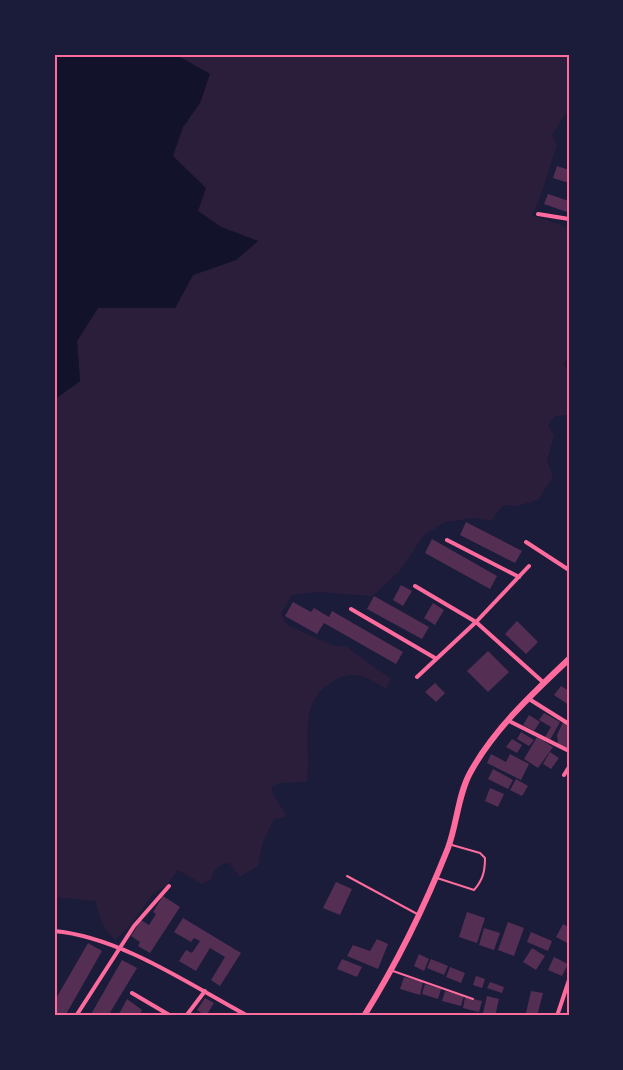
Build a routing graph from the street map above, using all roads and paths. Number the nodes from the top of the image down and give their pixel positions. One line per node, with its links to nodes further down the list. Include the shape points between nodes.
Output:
1 (538, 214): 2 (street)
2 (569, 219)
3 (447, 540): 7 (street)
4 (526, 542): 6 (street)
5 (529, 566): 7 (street)
6 (569, 570)
7 (519, 577): 10 (street)
8 (415, 586): 10 (street)
9 (351, 609): 11 (street)
10 (476, 622): 11 (street); 14 (street)
11 (435, 658): 13 (street)
12 (569, 659): 14 (main road)
13 (417, 677)
14 (544, 683): 15 (main road)
15 (529, 699): 16 (main road); 17 (street)
16 (508, 721): 18 (street); 21 (main road, via 488,744 469,776)
17 (569, 724)
18 (569, 751)
19 (569, 767): 20 (street)
20 (564, 775)
21 (449, 844): 23 (main road); 23 (lane, via 480,853 485,858 485,870 474,890)
22 (346, 876): 25 (lane)
23 (436, 878): 25 (main road)
24 (169, 886): 27 (street)
25 (419, 915): 28 (main road)
26 (54, 931): 27 (street, via 77,933)
27 (118, 950): 30 (street); 33 (street)
28 (390, 970): 32 (lane); 37 (main road)
29 (569, 980): 38 (street)
30 (205, 992): 35 (street); 36 (street)
31 (132, 993): 34 (street)
32 (473, 999)
33 (76, 1016)
34 (171, 1016)
35 (186, 1016)
36 (248, 1016)
37 (364, 1016)
38 (557, 1016)

